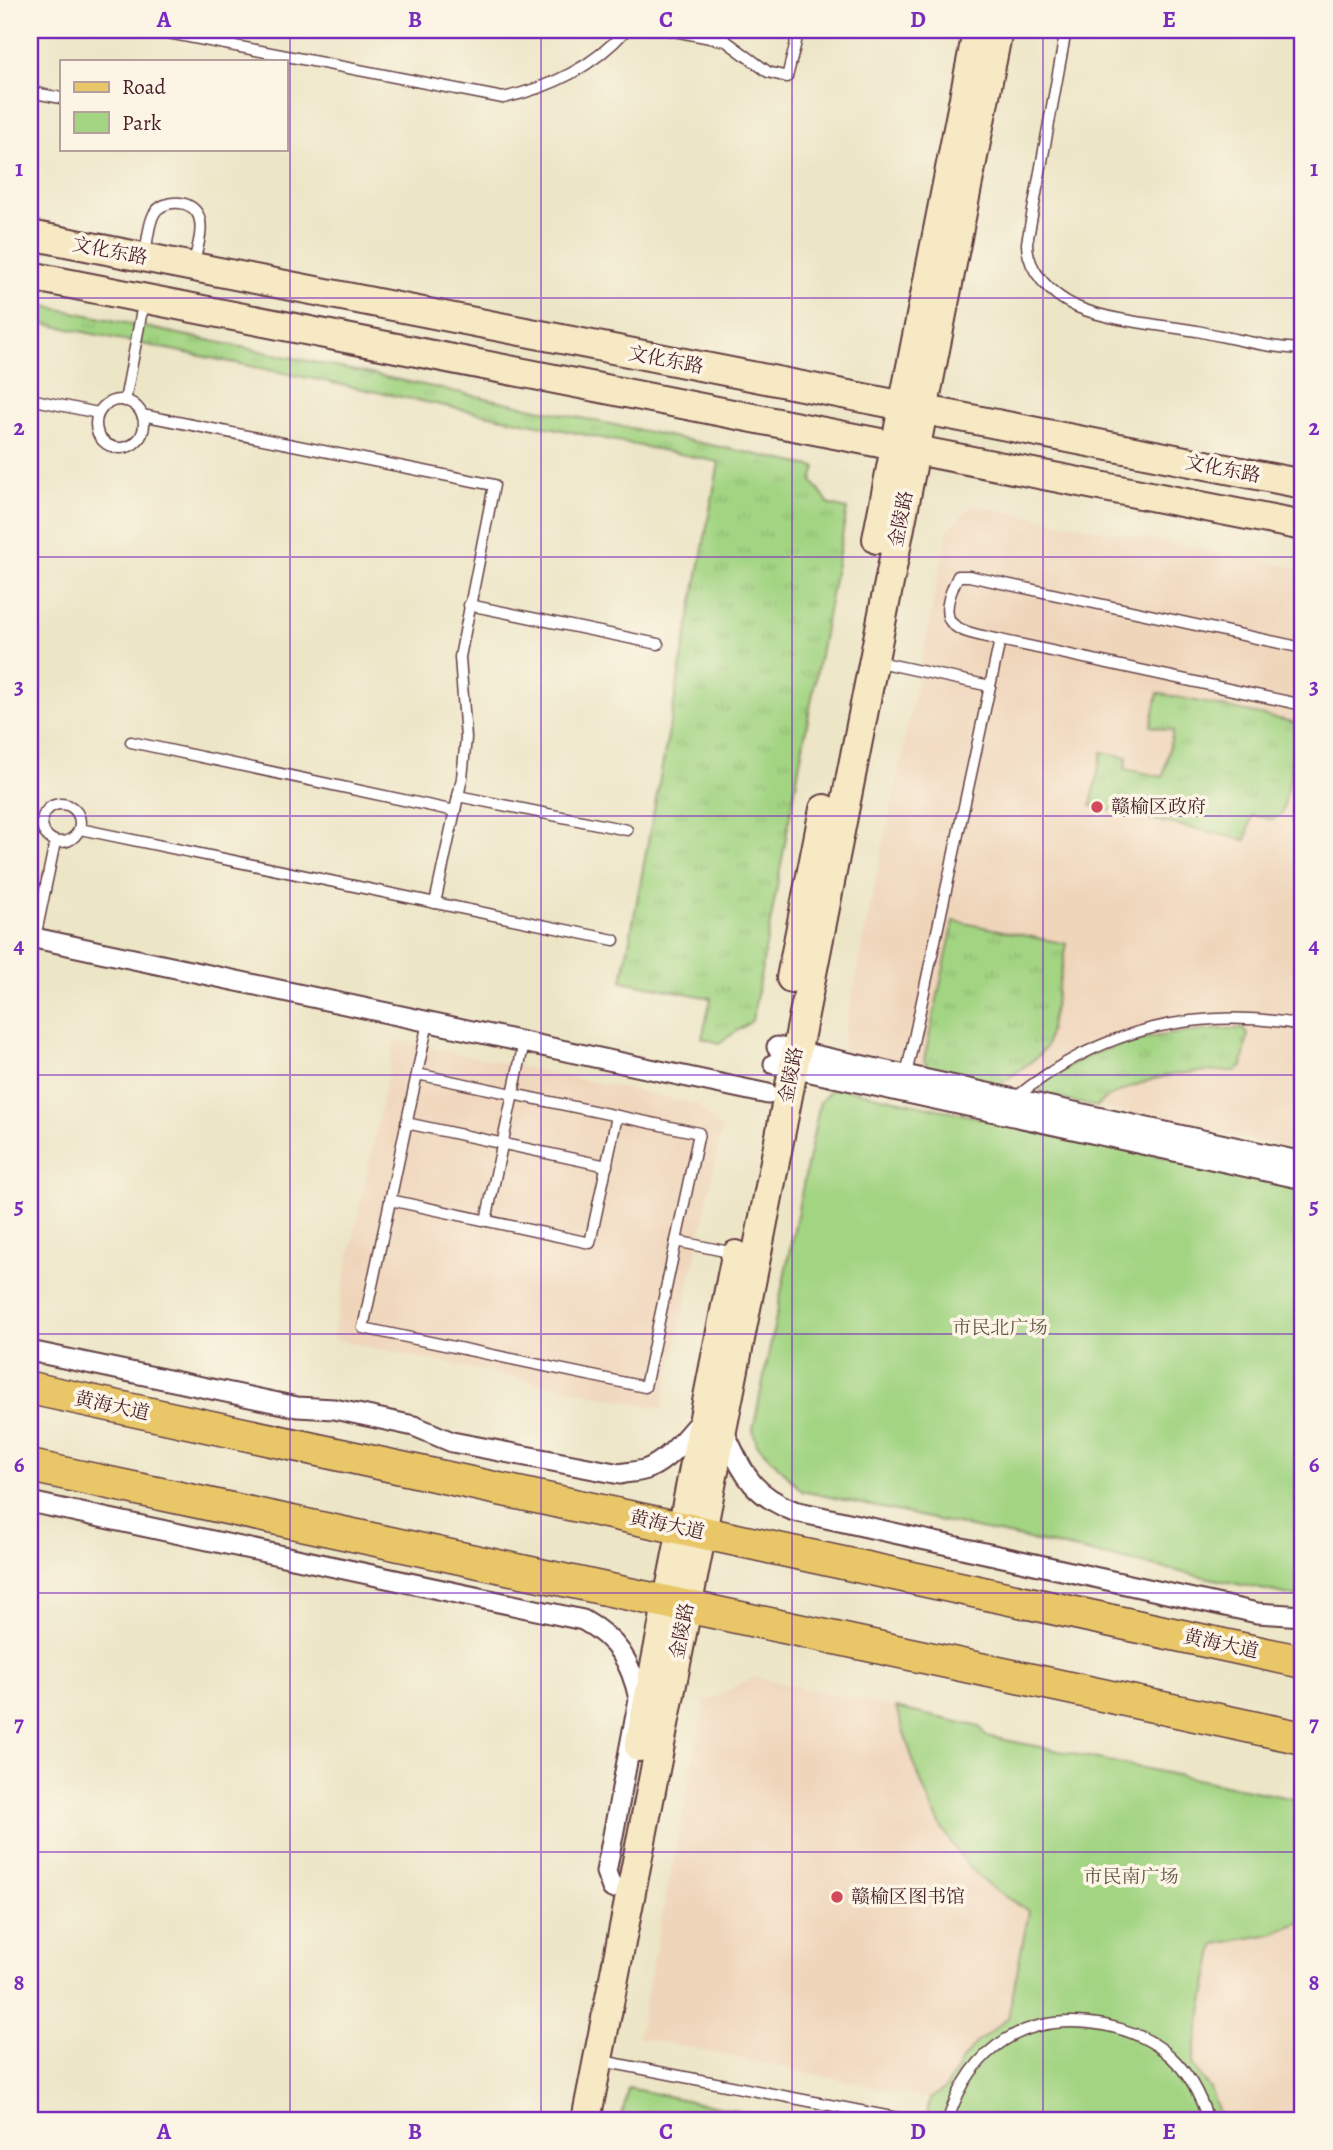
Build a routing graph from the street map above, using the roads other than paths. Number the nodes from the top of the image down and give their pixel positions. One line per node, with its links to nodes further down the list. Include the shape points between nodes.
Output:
1 (153, 30): 2 (lane, via 503,98 531,92 577,72)
2 (626, 30)
3 (669, 30): 4 (lane, via 726,41 768,72 787,77 796,42)
4 (792, 30)
5 (978, 30): 18 (street, 金陵路)
6 (998, 30): 18 (street, 金陵路)
7 (1066, 30): 15 (lane, via 1027,243 1033,270 1077,307)
8 (30, 92): 9 (lane)
9 (60, 98)
10 (30, 235): 11 (street, 文化东路)
11 (145, 257): 12 (street, 文化东路); 12 (lane, via 153,216 160,206 181,204 199,214)
12 (193, 267): 18 (street, 文化东路)
13 (30, 276): 14 (street, 文化东路)
14 (144, 299): 17 (lane); 21 (street, 文化东路)
15 (1303, 349)
16 (30, 399): 19 (lane)
17 (125, 401): 19 (lane, via 110,402); 20 (lane)
18 (913, 408): 21 (street, 金陵路); 22 (street, 文化东路)
19 (98, 413): 20 (lane, via 100,439 116,448 139,439)
20 (142, 415): 24 (lane, via 494,485)
21 (905, 447): 23 (street, 文化东路); 28 (street, 金陵路); 45 (street, 金陵路)
22 (1303, 484)
23 (1303, 526)
24 (469, 605): 26 (lane); 32 (lane, via 460,657 466,738)
25 (1000, 640): 27 (lane, via 961,631 951,624 947,614 958,576); 29 (lane); 30 (lane)
26 (658, 644)
27 (1303, 648)
28 (873, 661): 29 (lane); 45 (street, 金陵路)
29 (990, 686): 47 (lane)
30 (1303, 705)
31 (131, 742): 33 (lane)
32 (458, 796): 33 (lane); 37 (lane)
33 (455, 811): 39 (lane)
34 (30, 823): 35 (lane)
35 (42, 825): 36 (lane, via 51,807 66,805 78,814); 38 (lane)
36 (80, 829): 38 (lane, via 70,841); 39 (lane)
37 (627, 830)
38 (55, 842): 40 (lane)
39 (435, 903): 41 (lane)
40 (32, 938): 42 (street)
41 (614, 940)
42 (428, 1022): 44 (street); 46 (lane)
43 (1303, 1025): 50 (lane, via 1245,1017 1158,1026 1077,1056)
44 (524, 1042): 48 (lane); 49 (street)
45 (785, 1057): 47 (street); 49 (street, 金陵路); 56 (street); 63 (street, 金陵路)
46 (416, 1074): 48 (lane); 52 (lane)
47 (906, 1075): 50 (street)
48 (512, 1094): 51 (lane); 53 (lane)
49 (768, 1094): 60 (street, 金陵路)
50 (1014, 1099): 54 (street)
51 (617, 1116): 55 (lane); 59 (lane, via 699,1133)
52 (406, 1123): 53 (lane); 57 (lane)
53 (502, 1143): 55 (lane); 58 (lane)
54 (1303, 1162)
55 (607, 1166): 58 (lane, via 590,1243)
56 (1303, 1180)
57 (390, 1200): 58 (lane); 59 (lane, via 363,1328 645,1387)
58 (485, 1221)
59 (676, 1241): 60 (lane)
60 (737, 1254): 63 (street, 金陵路)
61 (30, 1351): 63 (street, via 297,1407 334,1409 414,1426 452,1442 620,1474 647,1469)
62 (30, 1388): 66 (main road, 黄海大道)
63 (713, 1422): 66 (street, 金陵路); 68 (street, via 747,1478 764,1496 794,1511 1257,1613)
64 (30, 1466): 67 (main road)
65 (30, 1502): 71 (street, via 583,1620 605,1633 635,1680 639,1699 606,1872)
66 (692, 1530): 67 (street, 金陵路); 69 (main road, 黄海大道)
67 (677, 1604): 70 (main road); 71 (street, 金陵路); 72 (street, 金陵路)
68 (1303, 1616)
69 (1303, 1662)
70 (1303, 1738)
71 (612, 1888): 73 (street, 金陵路)
72 (598, 2060): 74 (street, 金陵路); 75 (lane)
73 (566, 2120)
74 (586, 2120)
75 (907, 2120)
76 (948, 2120): 77 (lane, via 967,2077 1000,2043 1034,2026 1078,2020 1129,2030 1158,2045 1184,2071)
77 (1208, 2120)

